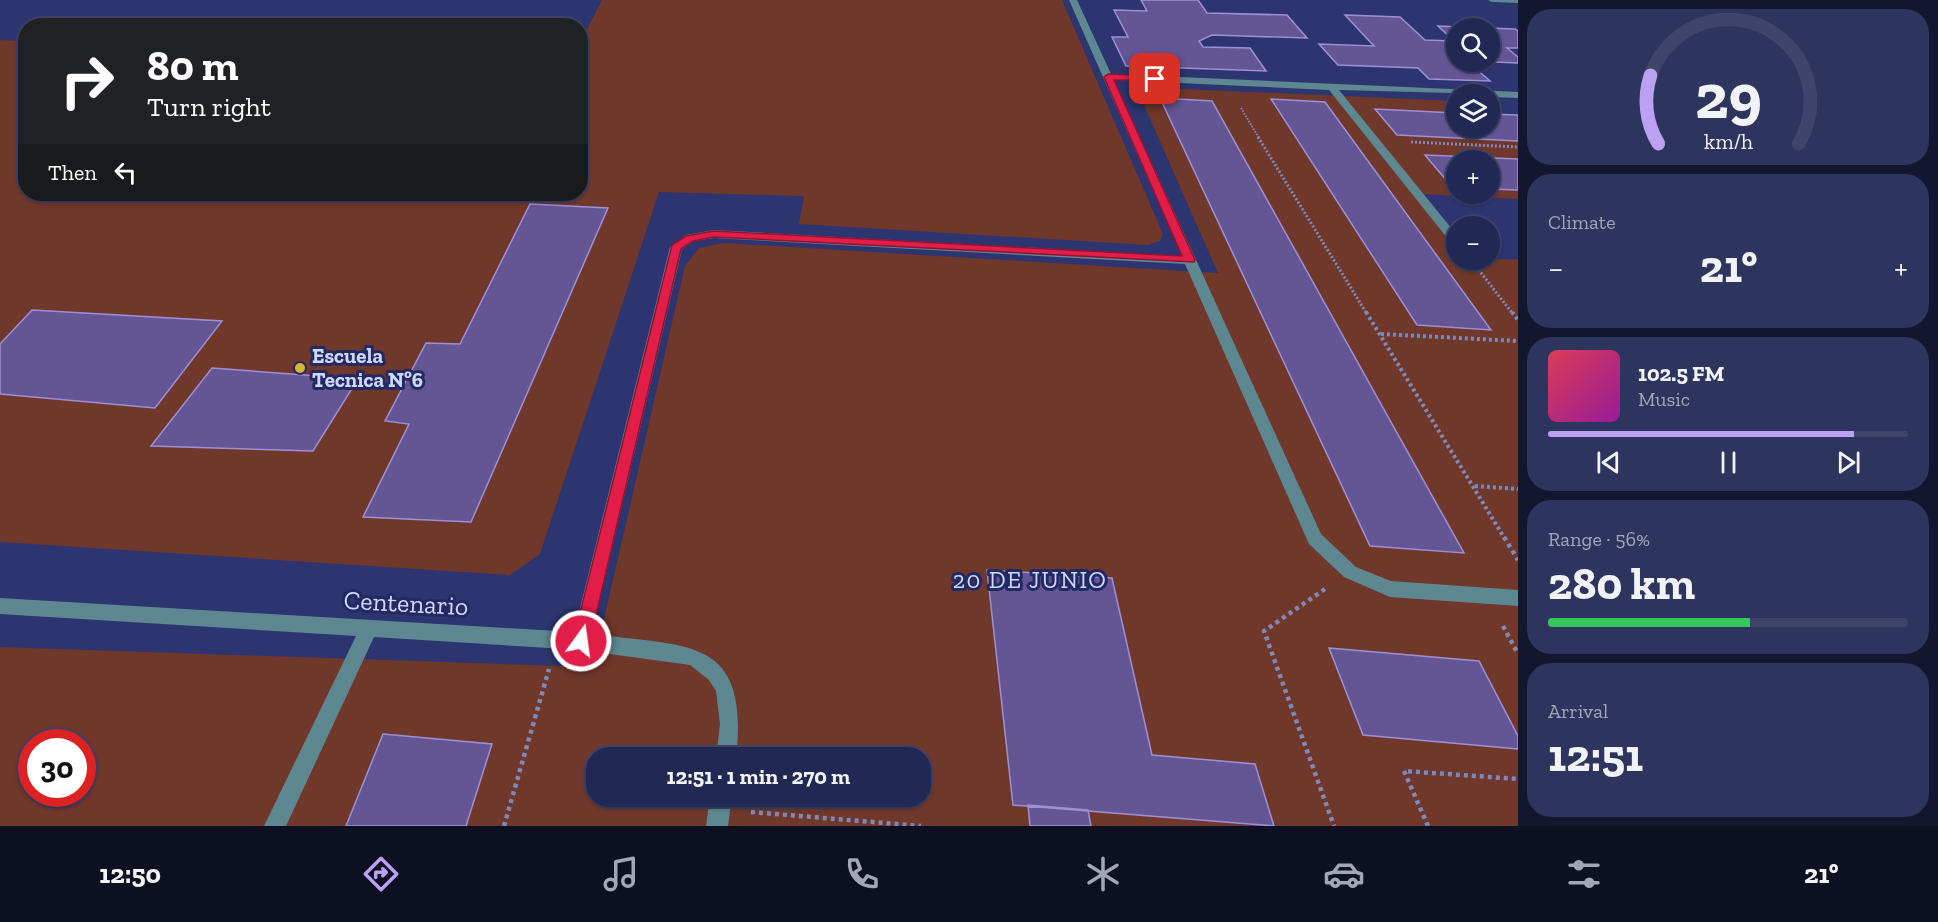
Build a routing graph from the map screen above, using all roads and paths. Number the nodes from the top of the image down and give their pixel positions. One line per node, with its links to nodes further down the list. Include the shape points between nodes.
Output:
1 (1073, 0): 4 (street)
2 (1492, 0): 3 (street)
3 (1518, 1)
4 (1108, 77): 5 (street); 11 (street)
5 (1224, 82): 6 (street); 14 (path)
6 (1331, 86): 7 (street); 8 (street)
7 (1518, 95)
8 (1375, 140): 9 (path); 10 (street)
9 (1518, 147)
10 (1446, 229)
11 (1190, 260): 19 (street, via 1315,539); 24 (street, via 714,234 690,238 676,248)
12 (1479, 270): 13 (path)
13 (1518, 321)
14 (1381, 334): 15 (path); 16 (path)
15 (1518, 341)
16 (1475, 486): 17 (path); 18 (path)
17 (1518, 489)
18 (1518, 560)
19 (1350, 572): 20 (street, via 1390,589); 31 (path, via 1264,631)
20 (1518, 598)
21 (0, 606): 22 (street, Centenario)
22 (369, 628): 23 (street, Centenario); 28 (street)
23 (558, 639): 24 (street, Centenario); 29 (path)
24 (581, 641): 25 (street, Centenario, via 694,657 716,674 725,688 730,724)
25 (727, 747)
26 (1518, 779): 32 (path, via 1404,771)
27 (719, 811): 30 (path)
28 (275, 826)
29 (504, 826)
30 (921, 826)
31 (1334, 826)
32 (1428, 826)

